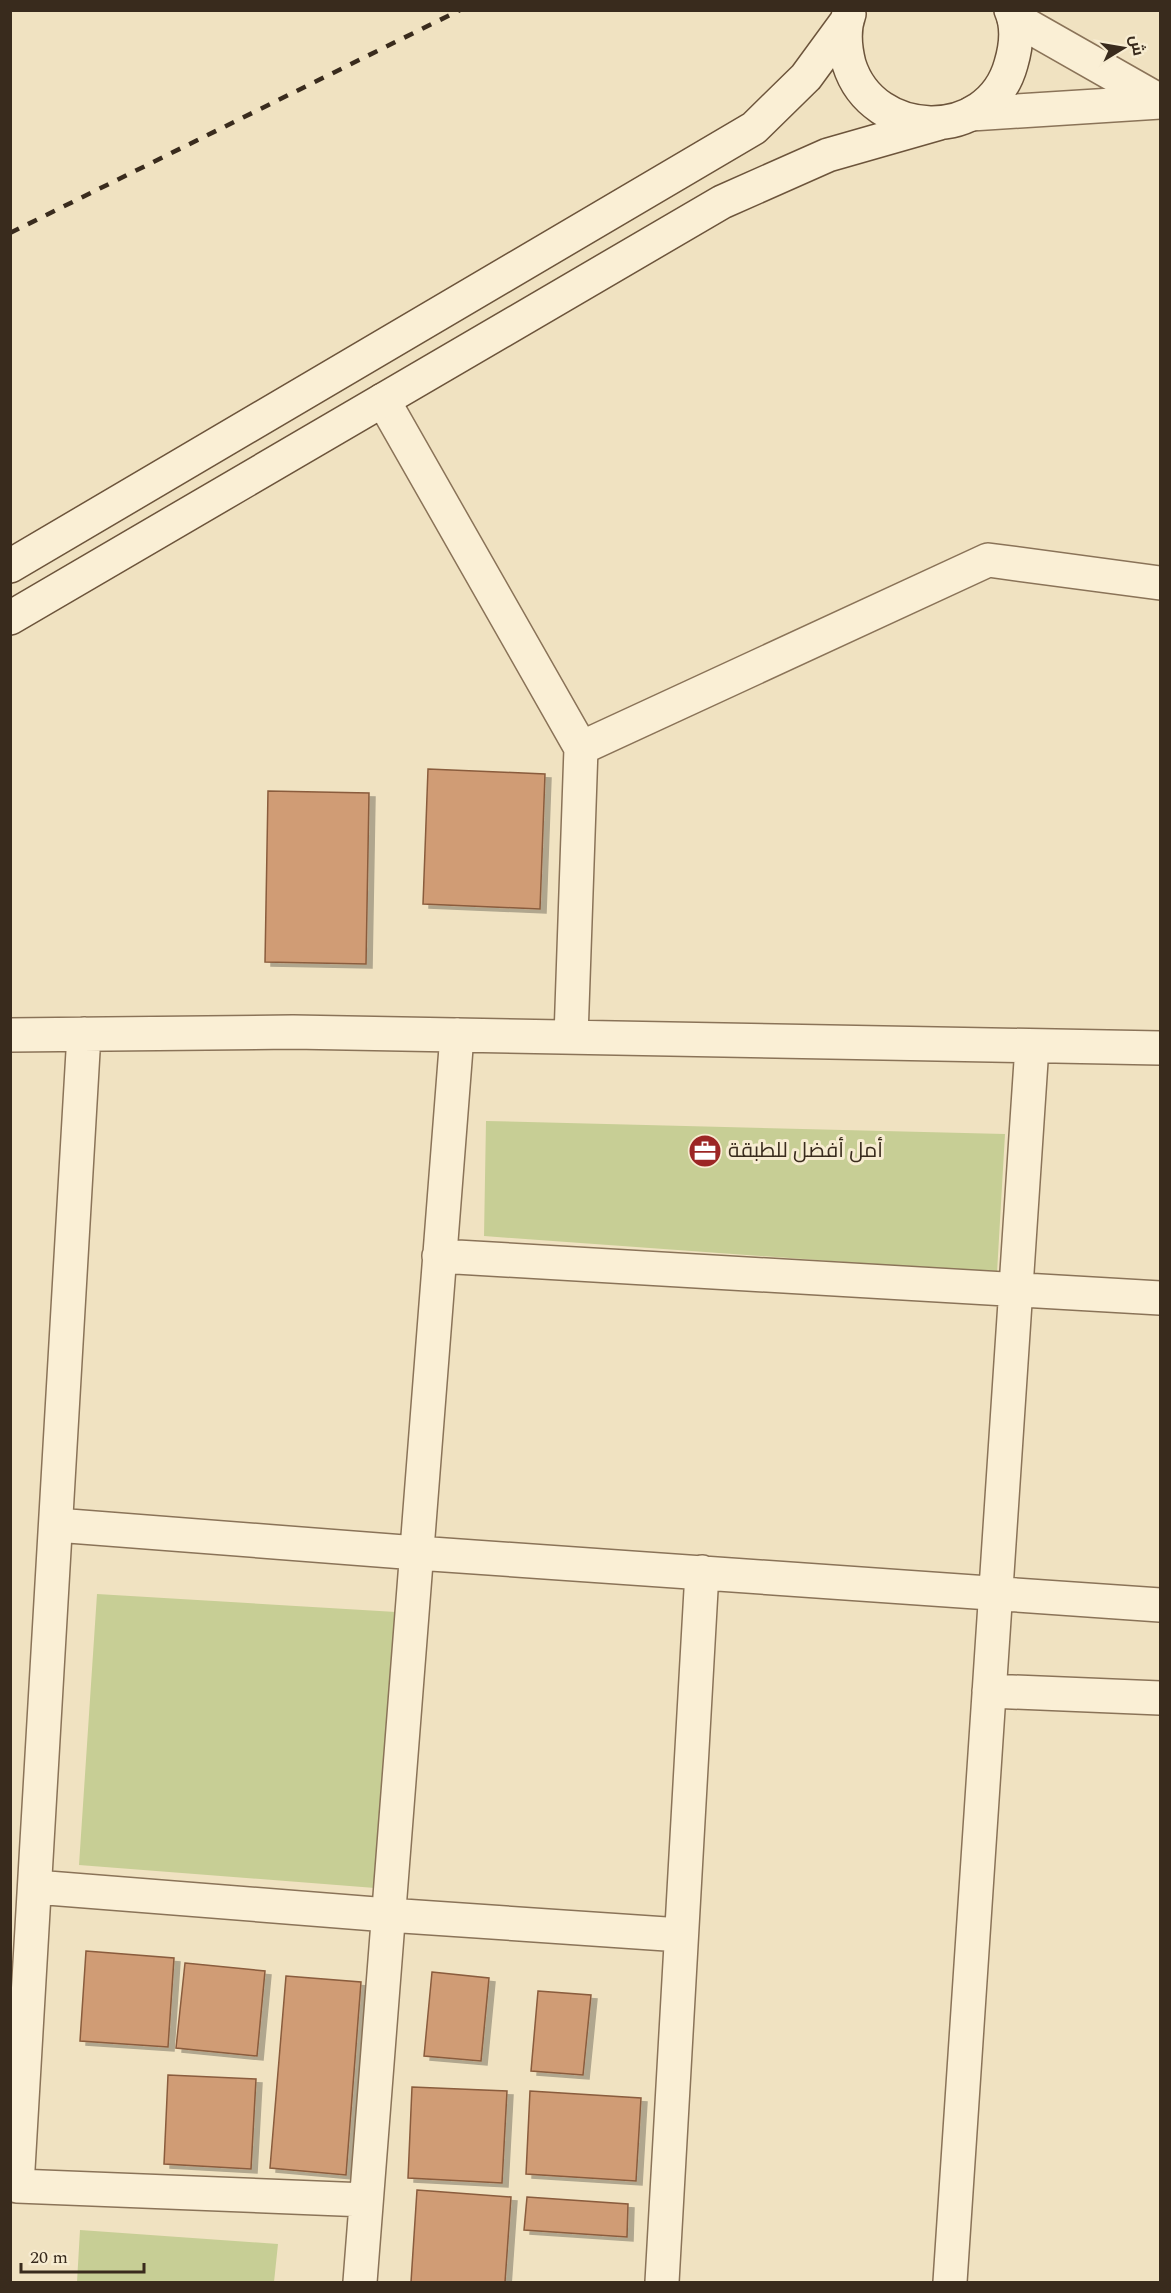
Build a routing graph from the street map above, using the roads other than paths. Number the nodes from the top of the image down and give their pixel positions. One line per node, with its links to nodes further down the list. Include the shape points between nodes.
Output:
1 (1012, 14): 3 (street); 4 (street, via 1016,46 1008,74 993,97)
2 (849, 16): 5 (street, via 845,49 853,76 869,98 891,115 917,123); 7 (street, via 806,77 754,128)
3 (1161, 101): 4 (street)
4 (971, 114): 5 (street)
5 (940, 123): 6 (street, via 828,155 722,202)
6 (383, 400): 9 (street); 10 (street)
7 (10, 566)
8 (1161, 583): 10 (street, via 988,561)
9 (10, 618)
10 (580, 748): 14 (street)
11 (84, 1034): 12 (street); 13 (street); 20 (street)
12 (10, 1035)
13 (457, 1035): 14 (street); 17 (street)
14 (571, 1037): 15 (street)
15 (1032, 1046): 16 (street); 18 (street)
16 (1161, 1048)
17 (439, 1256): 18 (street); 21 (street)
18 (1016, 1288): 19 (street); 23 (street)
19 (1161, 1298)
20 (56, 1526): 21 (street); 27 (street)
21 (417, 1553): 22 (street); 28 (street)
22 (702, 1572): 23 (street); 29 (street)
23 (996, 1592): 24 (street); 25 (street)
24 (1161, 1605)
25 (989, 1691): 26 (street); 33 (street)
26 (1161, 1698)
27 (35, 1887): 28 (street); 30 (street, via 17,2186)
28 (388, 1915): 29 (street); 30 (street)
29 (681, 1935): 32 (street)
30 (366, 2200): 31 (street)
31 (360, 2283)
32 (662, 2283)
33 (950, 2283)

